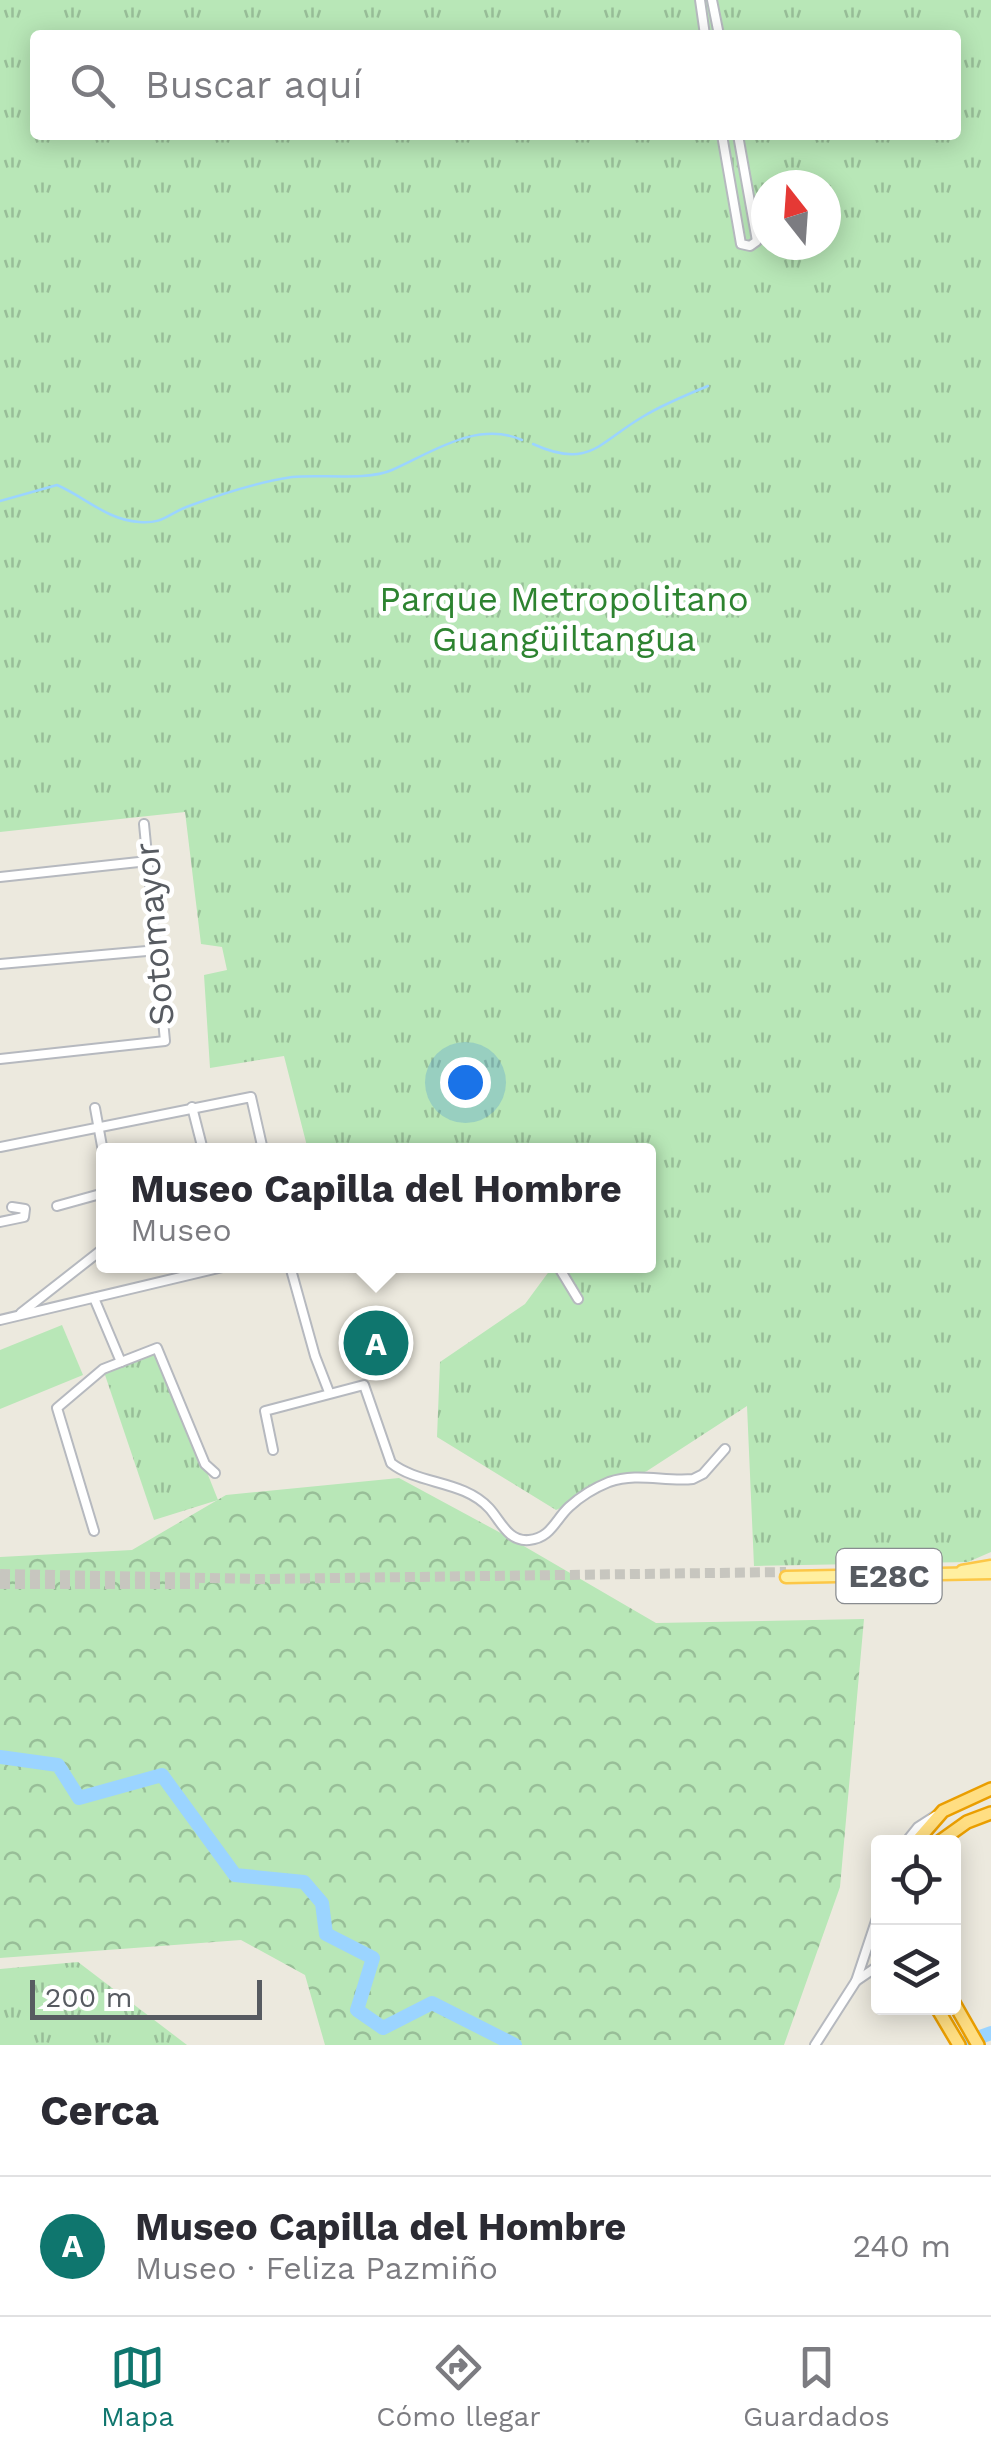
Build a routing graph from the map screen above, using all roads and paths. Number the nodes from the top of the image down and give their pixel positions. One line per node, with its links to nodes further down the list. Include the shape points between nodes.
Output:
1 (700, 0): 3 (street)
2 (712, 0): 4 (street)
3 (704, 30)
4 (718, 30)
5 (723, 140): 6 (street, via 741,244 750,246 757,241)
6 (739, 140)
7 (144, 824): 8 (street, Sotomayor)
8 (148, 861): 9 (street); 10 (street, Sotomayor)
9 (0, 876)
10 (158, 950): 11 (street); 12 (street, Sotomayor, via 162,1044)
11 (0, 964)
12 (0, 1059)
13 (192, 1107): 15 (street); 17 (street); 18 (street, via 251,1097)
14 (95, 1108): 15 (street)
15 (98, 1126): 16 (street); 19 (street)
16 (101, 1143)
17 (201, 1143)
18 (261, 1143)
19 (0, 1147)
20 (96, 1195): 21 (street)
21 (57, 1206)
22 (12, 1207): 23 (street, via 25,1209 24,1218)
23 (0, 1222)
24 (96, 1254): 30 (street)
25 (198, 1273): 28 (street)
26 (292, 1273): 33 (street)
27 (562, 1273): 29 (street)
28 (94, 1298): 30 (street); 32 (street)
29 (578, 1299)
30 (19, 1315): 31 (street)
31 (0, 1320)
32 (121, 1362): 36 (street, via 158,1348 204,1464); 37 (street, via 102,1369 56,1408)
33 (329, 1392): 34 (street, via 368,1389 386,1455 397,1468 465,1491 520,1540 550,1533 589,1491 629,1476 694,1479); 35 (street, via 264,1410)
34 (725, 1449)
35 (273, 1450)
36 (214, 1473)
37 (94, 1530)
38 (991, 1570): 39 (main road, E28C)
39 (786, 1574)
40 (991, 1789): 41 (highway)
41 (943, 1811): 43 (street); 44 (highway)
42 (991, 1813): 45 (highway)
43 (912, 1835)
44 (922, 1835)
45 (949, 1835)
46 (874, 1925): 48 (street)
47 (871, 1971): 48 (street)
48 (856, 1981): 51 (street)
49 (941, 2015): 52 (highway)
50 (960, 2015): 53 (highway)
51 (815, 2045)
52 (960, 2045)
53 (978, 2045)

